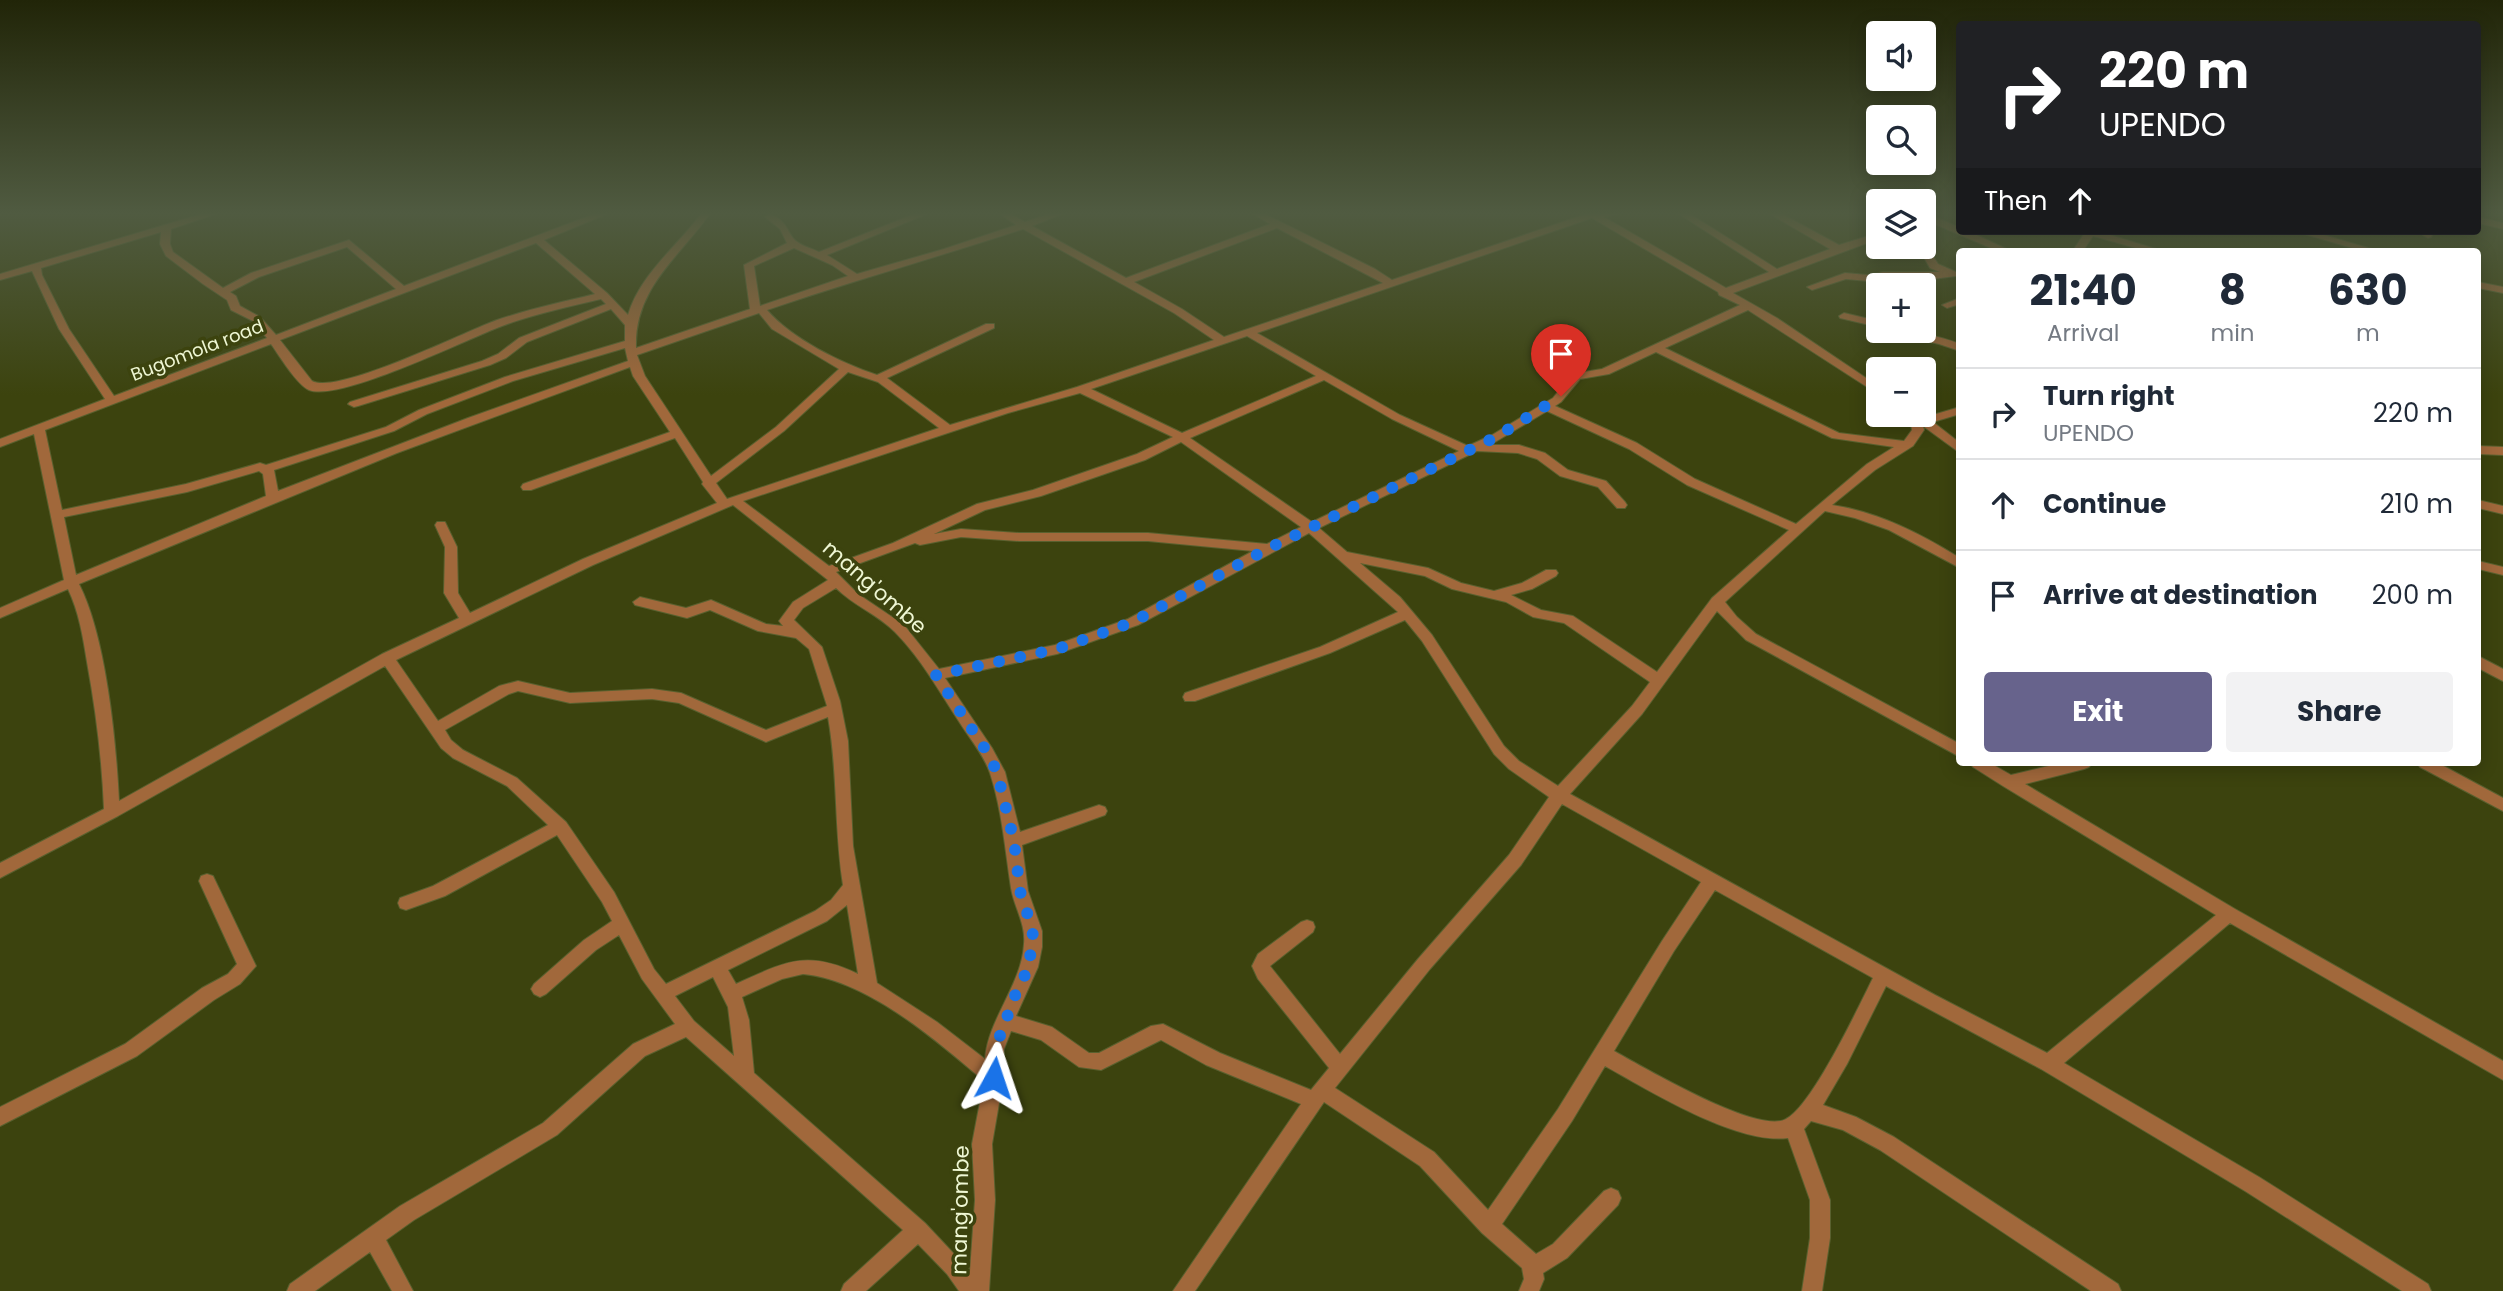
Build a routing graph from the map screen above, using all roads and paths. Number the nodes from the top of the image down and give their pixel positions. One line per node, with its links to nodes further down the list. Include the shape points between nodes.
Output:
1 (37, 274): 49 (street, via 64,329)
2 (193, 274): 25 (street)
3 (259, 274): 25 (street)
4 (384, 274): 24 (street)
5 (448, 274): 24 (street, Bugomola road)
6 (578, 274): 27 (street)
7 (658, 274): 35 (street, via 630,315)
8 (751, 274): 32 (street)
9 (851, 274): 18 (street)
10 (865, 274): 18 (street)
11 (1111, 274): 19 (street)
12 (1146, 274): 19 (street)
13 (1376, 274): 20 (street)
14 (1419, 274): 20 (street)
15 (1692, 274): 26 (street)
16 (1774, 274): 26 (street)
17 (1956, 275): 22 (street, via 1845,276)
18 (855, 277): 32 (street)
19 (1125, 282): 39 (street)
20 (1391, 284): 37 (street)
21 (2481, 286): 23 (street)
22 (1812, 287)
23 (2503, 290)
24 (404, 291): 38 (street, Bugomola road)
25 (223, 292): 38 (street, via 234,299 235,308 259,321)
26 (1723, 293): 31 (street)
27 (603, 295): 29 (street); 38 (street, via 513,319 326,387 308,385)
28 (1956, 302): 30 (street)
29 (612, 305): 35 (street); 50 (street, via 526,338 486,363)
30 (1947, 305)
31 (1747, 306): 42 (street); 47 (street)
32 (758, 310): 43 (street); 44 (street, via 776,327)
33 (1844, 316): 34 (street)
34 (1866, 321)
35 (629, 324): 43 (street)
36 (990, 326): 46 (street)
37 (1248, 332): 39 (street); 45 (street)
38 (272, 340): 49 (street, Bugomola road)
39 (1222, 340): 48 (street)
40 (1936, 340): 41 (street)
41 (1956, 346)
42 (1656, 348): 51 (street, via 1605,372 1575,377); 61 (street, via 1836,436)
43 (631, 353): 58 (street, mang'ombe); 66 (street, via 509,379 390,429); 69 (street)
44 (846, 368): 46 (street); 67 (street, via 780,429)
45 (1325, 376): 59 (street); 63 (street, via 1396,417)
46 (879, 378): 57 (street)
47 (1866, 383)
48 (1081, 389): 57 (street); 59 (street)
49 (112, 401): 56 (street, Bugomola road)
50 (354, 404)
51 (1546, 407): 63 (street); 78 (street, via 1633,446 1691,482)
52 (1956, 414): 53 (street)
53 (1936, 417)
54 (1917, 427): 61 (street)
55 (1927, 427): 62 (street)
56 (40, 428): 60 (street, Bugomola road); 75 (street)
57 (949, 430): 70 (street)
58 (676, 434): 67 (street, mang'ombe); 68 (street)
59 (1181, 438): 77 (street); 79 (street, via 1097,473 981,507)
60 (0, 443)
61 (1905, 445): 73 (street)
62 (1956, 446)
63 (1472, 449): 71 (street, via 1519,449 1541,456 1564,473 1602,484); 77 (street)
64 (2481, 450): 65 (street)
65 (2503, 451)
66 (266, 469): 69 (street); 75 (street)
67 (708, 484): 70 (street, mang'ombe)
68 (527, 487)
69 (273, 500): 87 (street)
70 (729, 502): 86 (street, mang'ombe); 93 (street)
71 (1621, 505)
72 (2481, 505): 74 (street)
73 (1822, 508): 78 (street); 82 (street, via 1870,518)
74 (2503, 510)
75 (57, 515): 87 (street)
76 (441, 525): 93 (street, via 451,547 451,593)
77 (1310, 527): 80 (street); 81 (street)
78 (1797, 529): 89 (street)
79 (898, 546): 80 (street, via 961,533 1148,537); 86 (street)
80 (1269, 548): 97 (street, via 1133,622 1057,649)
81 (1343, 555): 88 (street, via 1428,572); 92 (street)
82 (1956, 562)
83 (2481, 566): 84 (street)
84 (2503, 571)
85 (1551, 573): 88 (street, via 1527,586)
86 (832, 576): 94 (street, via 786,617 787,624); 97 (street, mang'ombe, via 853,597 899,628)
87 (71, 582): 91 (street); 111 (street, via 83,604 90,636)
88 (1493, 595): 99 (street, via 1541,615 1572,621)
89 (1717, 601): 99 (street); 103 (street, via 1751,637)
90 (640, 602): 94 (street, via 687,613 711,605 763,628)
91 (0, 613)
92 (1407, 614): 100 (street, via 1325,650); 108 (street, via 1499,750)
93 (467, 620): 95 (street)
94 (802, 634): 101 (street, via 820,660)
95 (387, 658): 102 (street); 111 (street)
96 (2481, 663): 98 (street)
97 (936, 675): 113 (street, mang'ombe, via 997,772)
98 (2503, 676)
99 (1658, 680): 108 (street, via 1637,710)
100 (1190, 697)
101 (834, 709): 102 (street, via 765,736 681,698 652,694 570,698 518,687 504,690); 117 (street)
102 (435, 729): 112 (street, via 458,754 512,782)
103 (1956, 749)
104 (1983, 766): 107 (street)
105 (2072, 766): 107 (street)
106 (2431, 766): 109 (street)
107 (2008, 782): 119 (street)
108 (1559, 795): 115 (street); 132 (street, via 1515,860)
109 (2503, 805)
110 (1099, 811): 113 (street)
111 (112, 812): 114 (street)
112 (560, 826): 118 (street, via 439,891); 120 (street)
113 (1014, 841): 128 (street, mang'ombe, via 1033,947)
114 (0, 871)
115 (1712, 880): 123 (street); 130 (street)
116 (207, 881): 137 (street, via 247,966 131,1050)
117 (851, 887): 122 (street, via 821,916); 124 (street)
118 (406, 903)
119 (2229, 914): 131 (street); 133 (street)
120 (622, 925): 125 (street, via 590,945); 126 (street, via 648,974)
121 (1307, 927): 132 (street, via 1261,966)
122 (717, 968): 126 (street); 127 (street)
123 (1883, 975): 131 (street); 138 (street, via 1852,1041)
124 (869, 988): 127 (street, via 801,966); 135 (street, via 960,1049)
125 (540, 989)
126 (664, 993): 129 (street)
127 (733, 993): 134 (street, via 740,1013)
128 (1005, 1021): 135 (street, mang'ombe, via 995,1049); 136 (street, via 1046,1033 1091,1063 1163,1032 1213,1059)
129 (688, 1027): 134 (street); 142 (street, via 639,1050 550,1129)
130 (1603, 1055): 138 (street, via 1737,1122 1768,1131 1788,1130); 140 (street)
131 (2048, 1063): 153 (street)
132 (1340, 1068): 136 (street)
133 (2503, 1071)
134 (745, 1078): 141 (street)
135 (994, 1078): 148 (street, mang'ombe, via 982,1144 985,1200)
136 (1318, 1096): 140 (street, via 1427,1158); 149 (street)
137 (0, 1117)
138 (1800, 1118): 151 (street, via 1820,1200); 152 (street, via 1836,1115 1875,1136)
139 (1611, 1198): 143 (street, via 1560,1251)
140 (1489, 1226): 143 (street)
141 (918, 1230): 146 (street); 147 (street)
142 (373, 1237): 144 (street); 145 (street)
143 (1532, 1268): 150 (street)
144 (297, 1291)
145 (403, 1291)
146 (851, 1291)
147 (972, 1291)
148 (979, 1291)
149 (1184, 1291)
150 (1528, 1291)
151 (1812, 1291)
152 (2111, 1291)
153 (2421, 1291)

